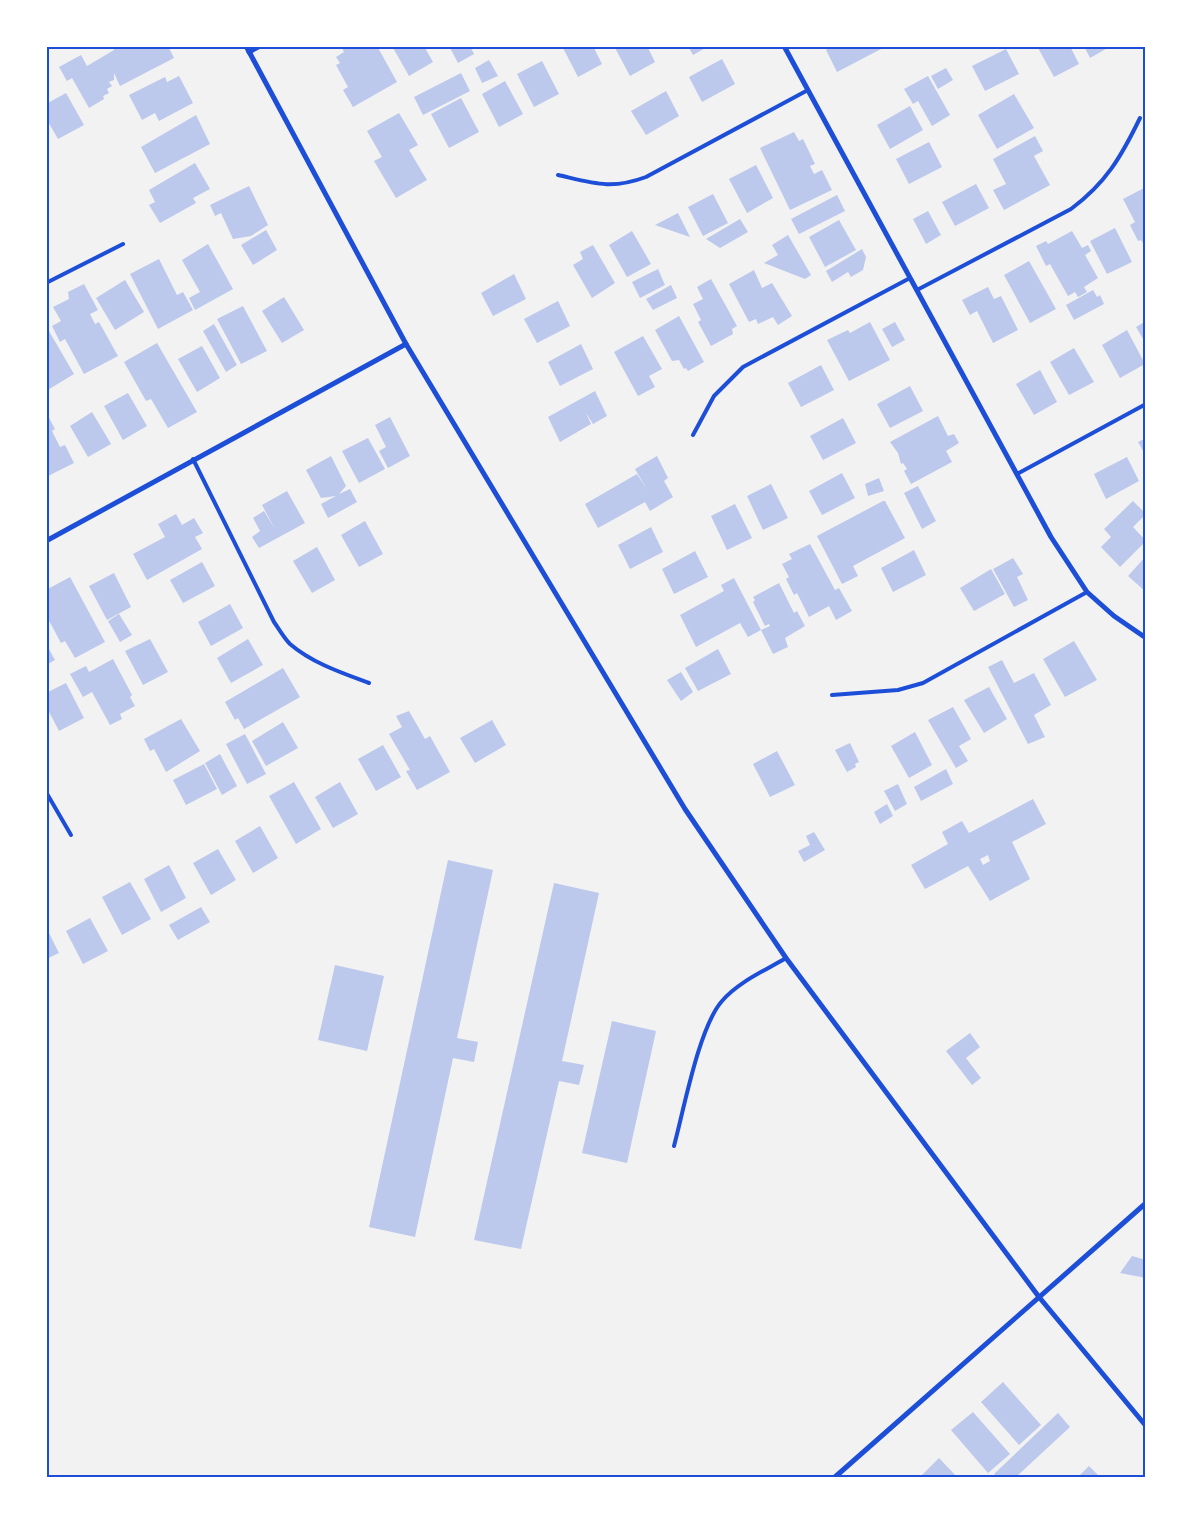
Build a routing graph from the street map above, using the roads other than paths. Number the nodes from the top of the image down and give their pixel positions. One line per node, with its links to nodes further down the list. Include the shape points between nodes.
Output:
1 (246, 46): 4 (street)
2 (260, 46): 4 (street)
3 (784, 46): 5 (street)
4 (249, 52): 12 (street)
5 (808, 90): 7 (lane, via 646,177 616,186); 9 (street)
6 (1140, 118): 11 (lane, via 1112,170 1087,197)
7 (558, 175)
8 (123, 244): 10 (lane)
9 (910, 278): 11 (street); 14 (lane, via 743,367 714,396)
10 (46, 283)
11 (917, 290): 16 (street)
12 (406, 344): 15 (street); 24 (street, via 684,809)
13 (1146, 404): 16 (lane)
14 (693, 435)
15 (193, 459): 17 (street); 20 (lane, via 274,622 289,643 317,661)
16 (1017, 474): 18 (street, via 1051,537)
17 (46, 541)
18 (1087, 592): 19 (street); 21 (lane, via 923,683 898,690)
19 (1146, 638)
20 (369, 683)
21 (832, 696)
22 (46, 792): 23 (lane)
23 (71, 836)
24 (786, 958): 25 (lane, via 722,1000 711,1017); 27 (street)
25 (674, 1146)
26 (1146, 1203): 27 (street)
27 (1039, 1297): 28 (street); 29 (street)
28 (1146, 1426)
29 (835, 1477)

